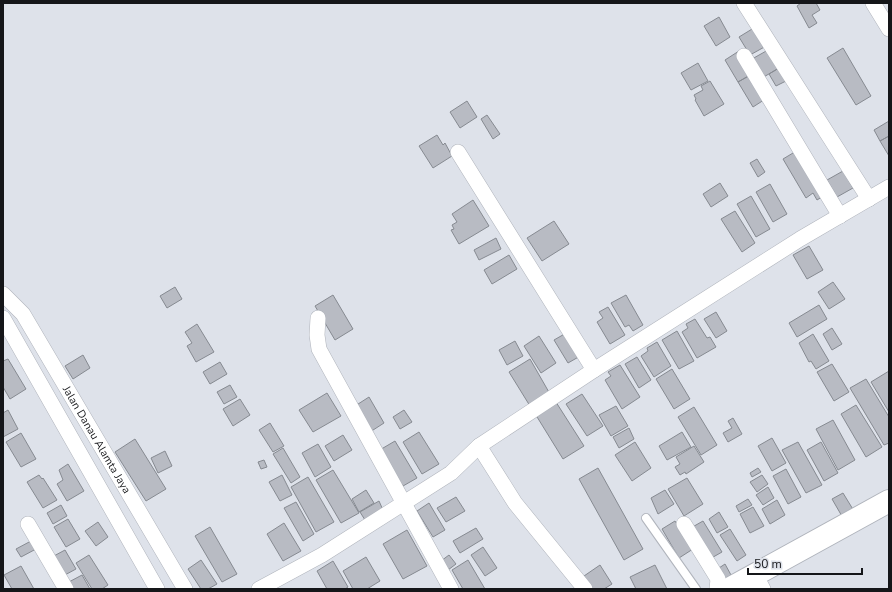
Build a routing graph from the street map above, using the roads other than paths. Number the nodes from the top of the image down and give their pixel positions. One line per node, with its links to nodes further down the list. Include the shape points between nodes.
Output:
1 (744, 3): 7 (street)
2 (873, 3): 3 (street)
3 (889, 29)
4 (744, 56): 8 (street)
5 (458, 152): 12 (street)
6 (889, 187): 7 (street)
7 (868, 199): 8 (street)
8 (840, 216): 12 (street)
9 (3, 294): 22 (street, Jalan Danau Alamta Jaya, via 23,314)
10 (3, 318): 21 (street)
11 (318, 318): 15 (street, via 319,349)
12 (594, 370): 13 (street)
13 (479, 446): 15 (street, via 451,474); 25 (street, via 515,503)
14 (889, 501): 19 (main road)
15 (403, 503): 23 (street, via 322,555); 24 (street)
16 (646, 518): 26 (lane)
17 (28, 524): 20 (street)
18 (684, 524): 27 (street, via 718,579)
19 (759, 582): 28 (main road)
20 (66, 589)
21 (157, 589)
22 (185, 589)
23 (258, 589)
24 (450, 589)
25 (585, 589)
26 (696, 589)
27 (717, 589)
28 (729, 589)

